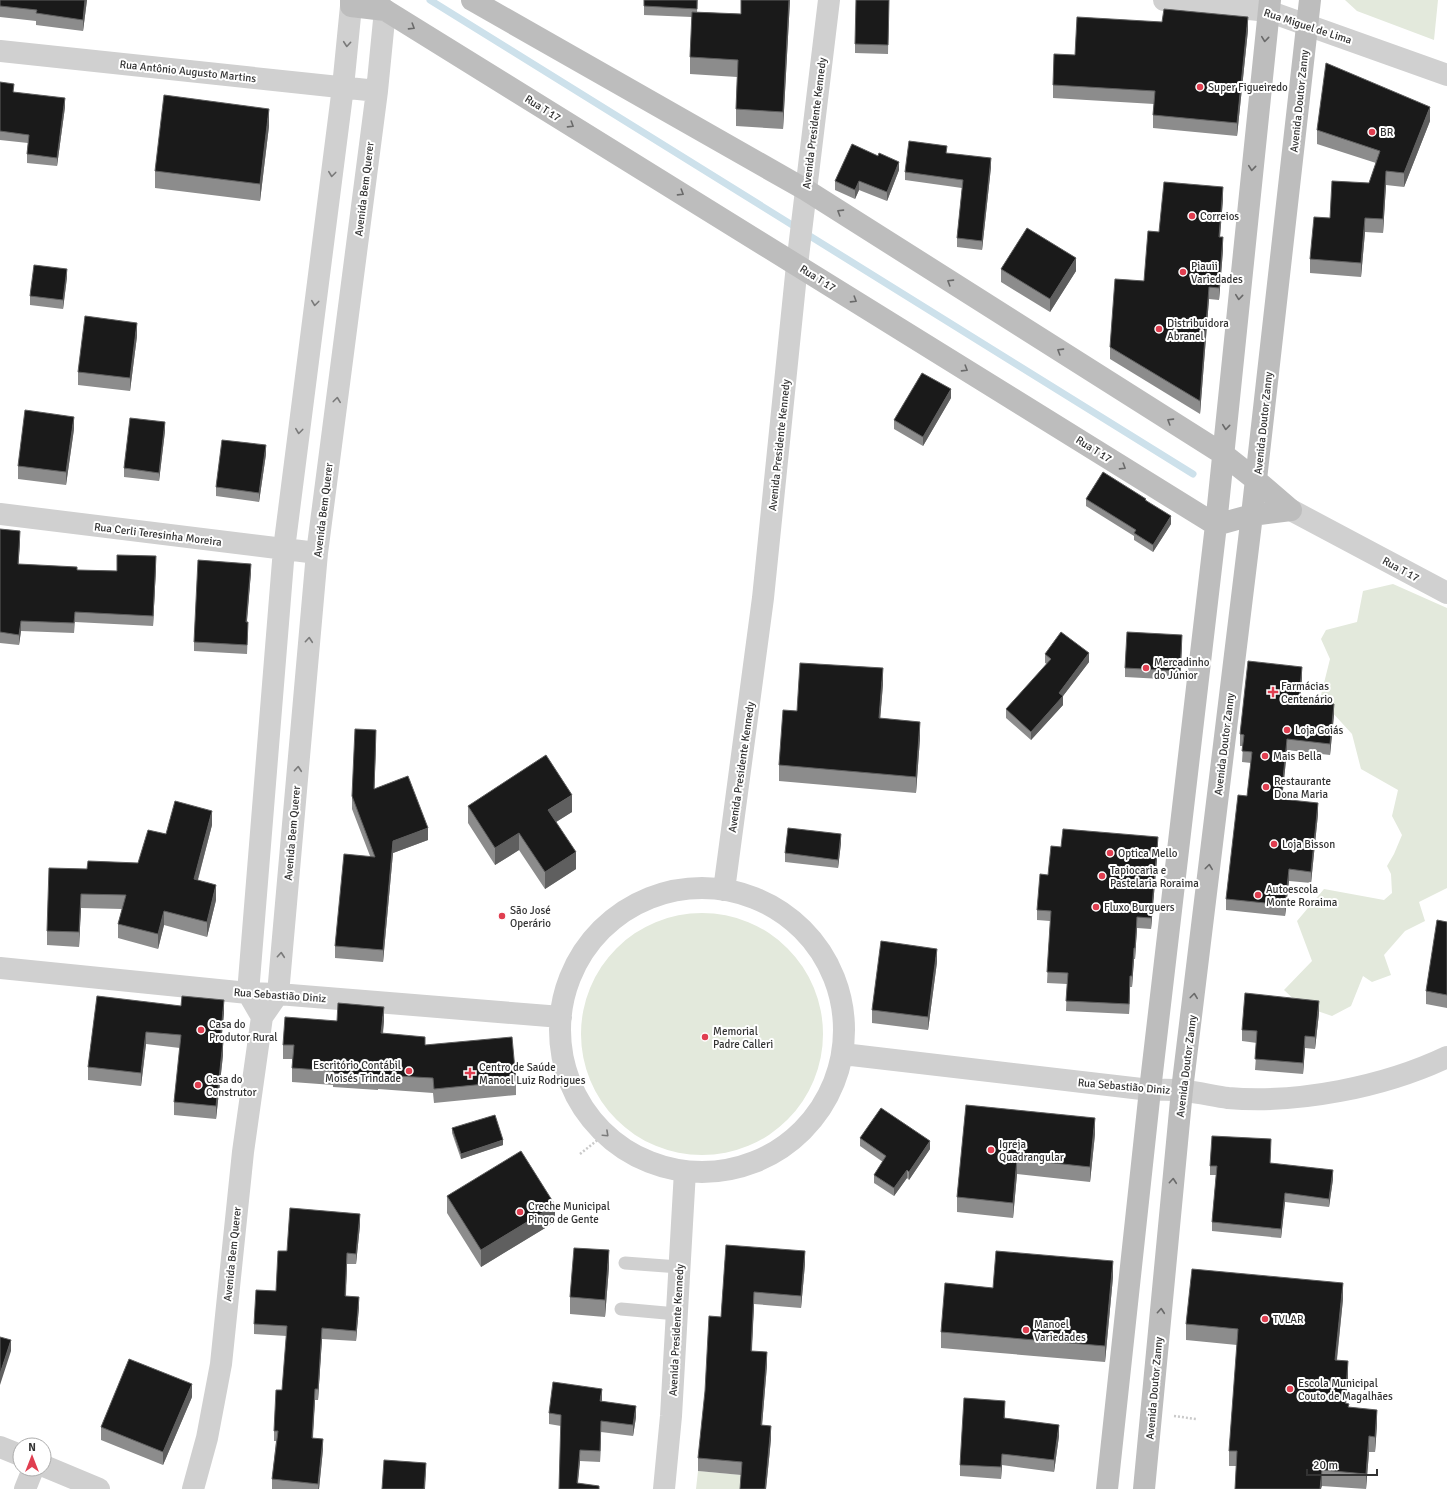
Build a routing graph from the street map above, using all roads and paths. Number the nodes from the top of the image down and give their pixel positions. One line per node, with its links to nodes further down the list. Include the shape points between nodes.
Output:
1 (472, 0): 13 (street, Rua T 17)
2 (829, 0): 13 (street, Avenida Presidente Kennedy)
3 (1164, 0): 7 (street, Rua Miguel de Lima)
4 (1310, 0): 8 (street, Avenida Doutor Zanny)
5 (351, 3): 6 (street, Rua T 17); 11 (street, one-way to 11)
6 (386, 5): 12 (street, Avenida Bem Querer); 14 (street, Rua T 17, one-way to 14)
7 (1269, 6): 8 (street, Rua Miguel de Lima); 15 (street, one-way to 15)
8 (1307, 24): 10 (street, Rua Miguel de Lima); 16 (street, Avenida Doutor Zanny)
9 (0, 51): 11 (street, Rua Antônio Augusto Martins)
10 (1447, 75)
11 (343, 87): 12 (street, Rua Antônio Augusto Martins); 21 (street, one-way to 21)
12 (377, 91): 22 (street, Avenida Bem Querer, one-way to 12)
13 (806, 190): 14 (street, Avenida Presidente Kennedy); 15 (street, Rua T 17, one-way to 13)
14 (797, 265): 20 (street, Rua T 17, one-way to 20); 24 (street, Avenida Presidente Kennedy, via 764,598)
15 (1223, 454): 16 (street, Rua T 17); 20 (street)
16 (1256, 480): 17 (street, Rua T 17); 19 (street, Avenida Doutor Zanny)
17 (1291, 510): 19 (street); 23 (street, Rua T 17)
18 (0, 514): 21 (street, Rua Cerli Teresinha Moreira)
19 (1252, 515): 20 (street); 33 (street, Avenida Doutor Zanny, one-way to 19)
20 (1216, 525): 32 (street)
21 (284, 549): 22 (street, Rua Cerli Teresinha Moreira); 26 (street)
22 (317, 553): 27 (street, Avenida Bem Querer, one-way to 22)
23 (1447, 593)
24 (724, 890): 29 (street, via 683,890 663,894 644,901 610,923 591,942 576,965 566,990); 30 (street, via 773,907 801,928 820,950 835,978 842,1002 845,1028)
25 (0, 968): 26 (street, Rua Sebastião Diniz)
26 (248, 993): 27 (street, Rua Sebastião Diniz); 28 (street)
27 (278, 994): 28 (street, Avenida Bem Querer); 29 (street, Rua Sebastião Diniz)
28 (262, 1018): 47 (street, Avenida Bem Querer, via 243,1152 221,1364 207,1438)
29 (560, 1018): 34 (street, via 562,1056 567,1075 584,1110)
30 (843, 1054): 32 (street, Rua Sebastião Diniz); 36 (street, via 836,1079 825,1102 810,1123 791,1141 768,1156 741,1166 714,1171)
31 (1447, 1057): 33 (street, Rua Sebastião Diniz, via 1376,1083 1314,1096 1229,1098)
32 (1150, 1090): 33 (street, Rua Sebastião Diniz); 49 (street)
33 (1182, 1090): 50 (street, Avenida Doutor Zanny, one-way to 33)
34 (605, 1134): 35 (path); 36 (street, one-way to 36, via 642,1158)
35 (580, 1154)
36 (686, 1171): 38 (street, Avenida Presidente Kennedy)
37 (625, 1263): 38 (lane)
38 (679, 1267): 40 (street, Avenida Presidente Kennedy)
39 (621, 1309): 40 (lane)
40 (676, 1314): 48 (street, Avenida Presidente Kennedy)
41 (0, 1447): 42 (street)
42 (12, 1452)
43 (52, 1469): 46 (street)
44 (30, 1477): 45 (street)
45 (25, 1489)
46 (99, 1489)
47 (193, 1489)
48 (664, 1489)
49 (1107, 1489)
50 (1144, 1489)

